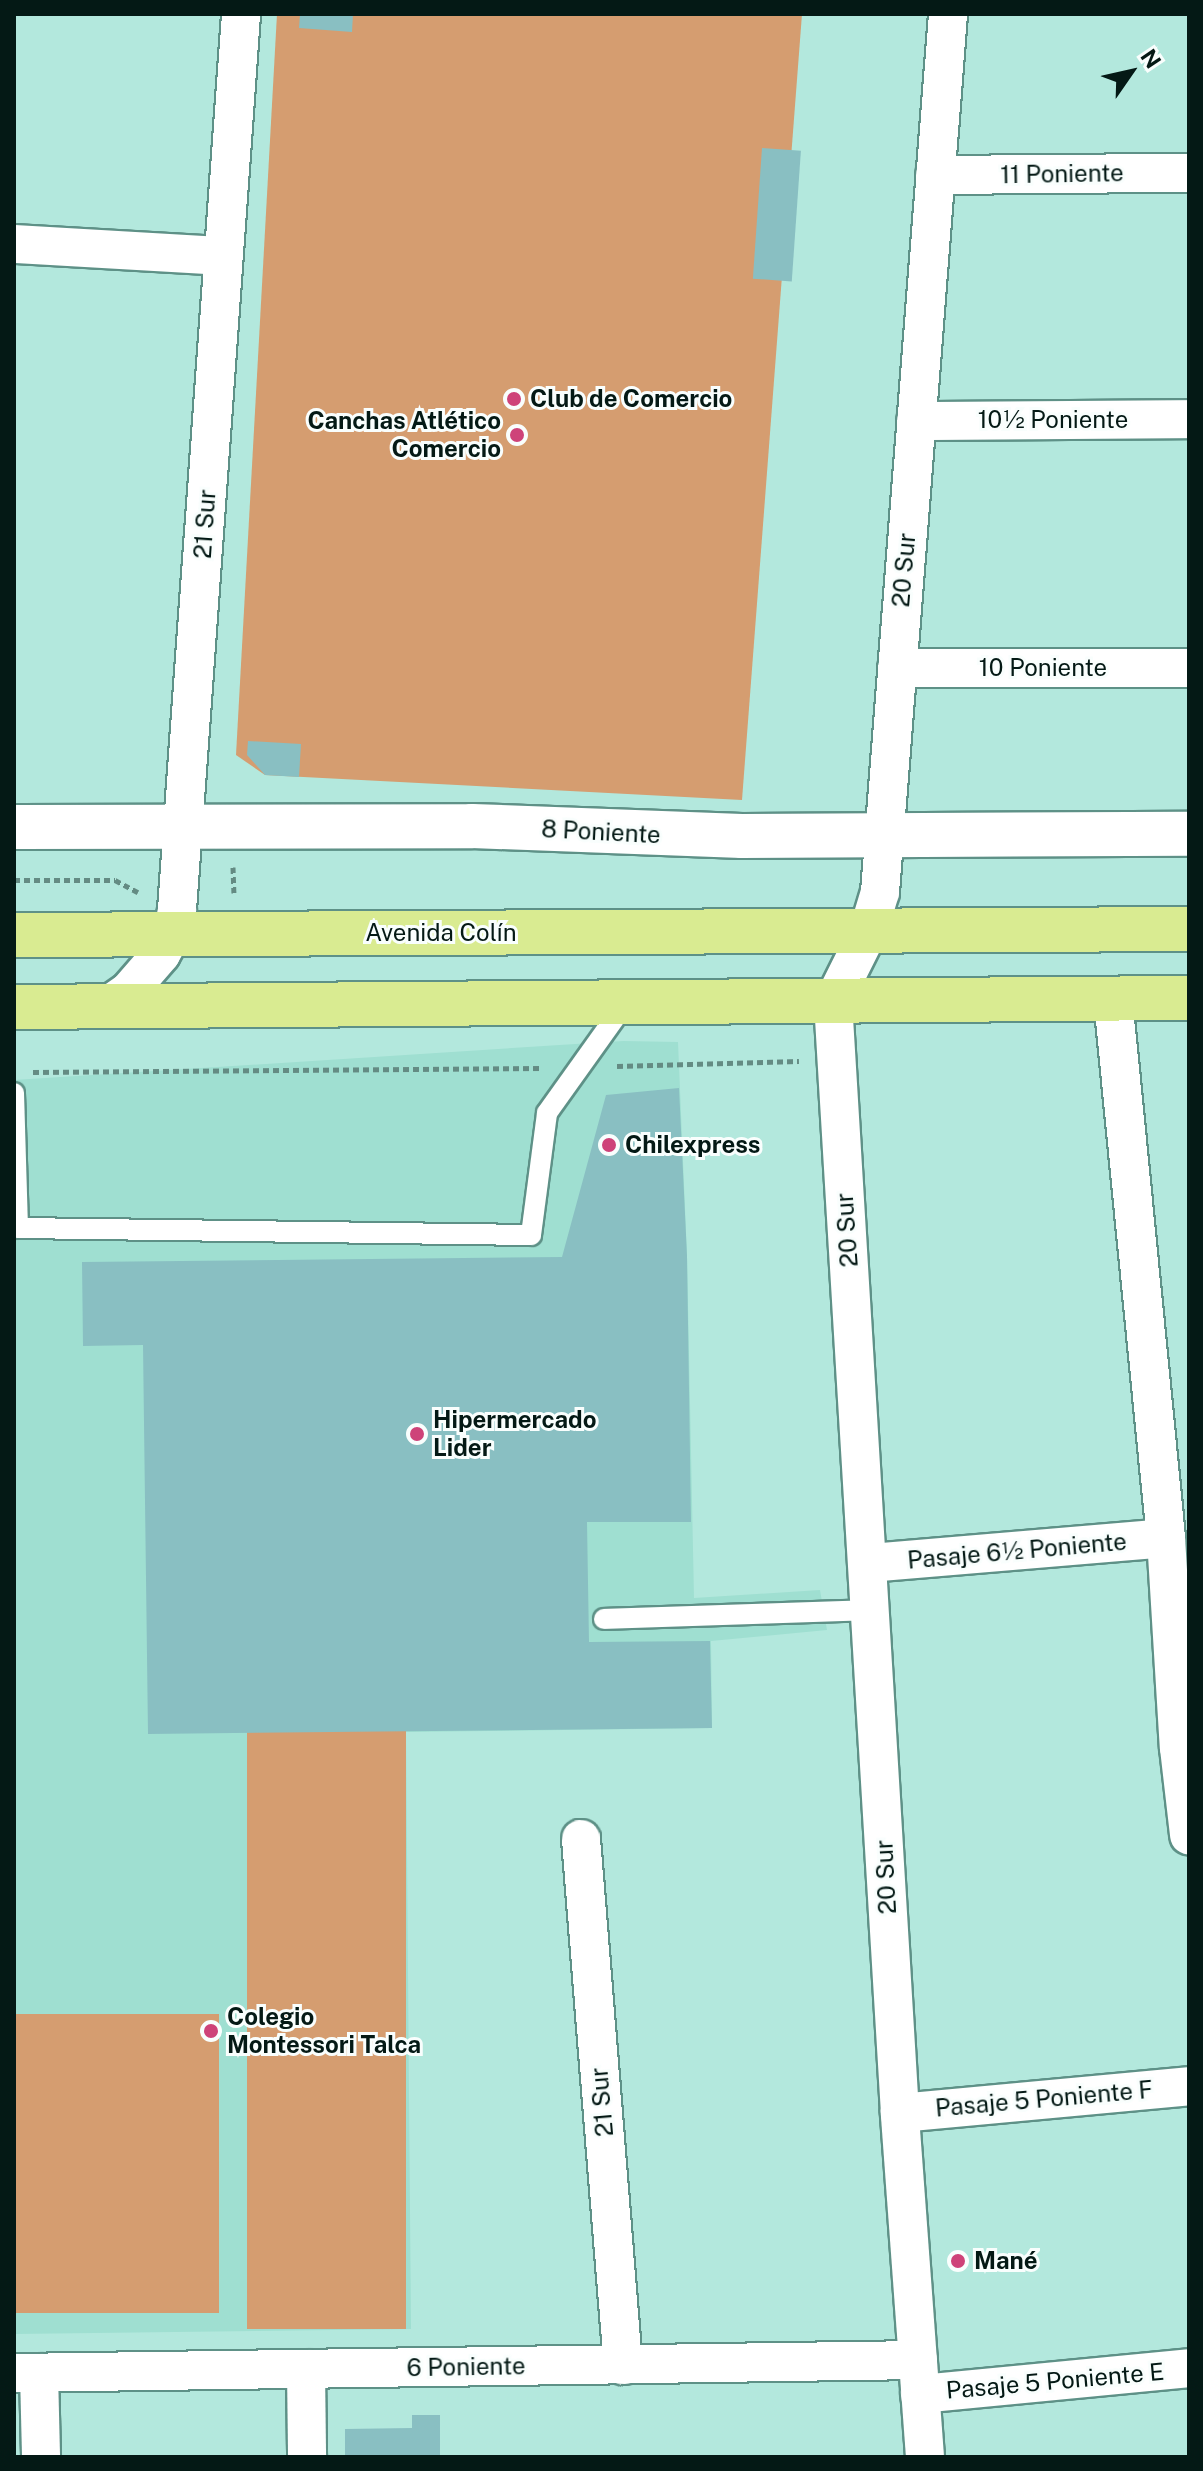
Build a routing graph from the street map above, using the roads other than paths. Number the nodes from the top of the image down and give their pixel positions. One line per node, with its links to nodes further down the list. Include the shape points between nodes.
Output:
1 (241, 14): 6 (street, 21 Sur)
2 (948, 14): 4 (street, 20 Sur)
3 (1189, 173): 4 (street, 11 Poniente)
4 (935, 175): 8 (street, 20 Sur)
5 (14, 244): 6 (street)
6 (223, 256): 11 (street, 21 Sur)
7 (1189, 419): 8 (street, 10½ Poniente)
8 (916, 421): 9 (street, 20 Sur)
9 (897, 668): 10 (street, 10 Poniente); 14 (street, 20 Sur)
10 (1189, 668)
11 (183, 826): 12 (street, 8 Poniente); 14 (street, 8 Poniente, via 472,826 649,835); 17 (street, 21 Sur)
12 (14, 827)
13 (1189, 834): 14 (street, 8 Poniente)
14 (883, 837): 16 (street, 20 Sur, via 880,892)
15 (1189, 929): 16 (main road, Avenida Colín)
16 (868, 932): 17 (main road, Avenida Colín); 21 (street, 20 Sur)
17 (172, 934): 18 (main road, Avenida Colín); 24 (street, 21 Sur, via 148,972)
18 (14, 935)
19 (1189, 998): 20 (main road)
20 (1113, 999): 21 (main road); 26 (street)
21 (833, 1002): 22 (main road); 27 (street, 20 Sur)
22 (625, 1003): 24 (main road); 25 (lane, via 547,1113 531,1235 18,1228)
23 (14, 1007): 24 (main road)
24 (106, 1007)
25 (14, 1093)
26 (1166, 1538): 27 (street, Pasaje 6½ Poniente); 30 (street)
27 (869, 1563): 28 (street, 20 Sur)
28 (871, 1610): 29 (lane); 34 (street, 20 Sur)
29 (604, 1619)
30 (1184, 1747): 31 (street)
31 (1189, 1835)
32 (581, 1839): 35 (street, 21 Sur)
33 (1189, 2086): 34 (street, Pasaje 5 Poniente F)
34 (900, 2113): 39 (street, 20 Sur)
35 (623, 2365): 37 (street, 6 Poniente); 39 (street, 6 Poniente)
36 (1189, 2368): 39 (street, Pasaje 5 Poniente E)
37 (306, 2369): 38 (street, 6 Poniente); 41 (street)
38 (27, 2373): 40 (street)
39 (919, 2377): 42 (street, 20 Sur)
40 (41, 2457)
41 (307, 2457)
42 (925, 2457)

